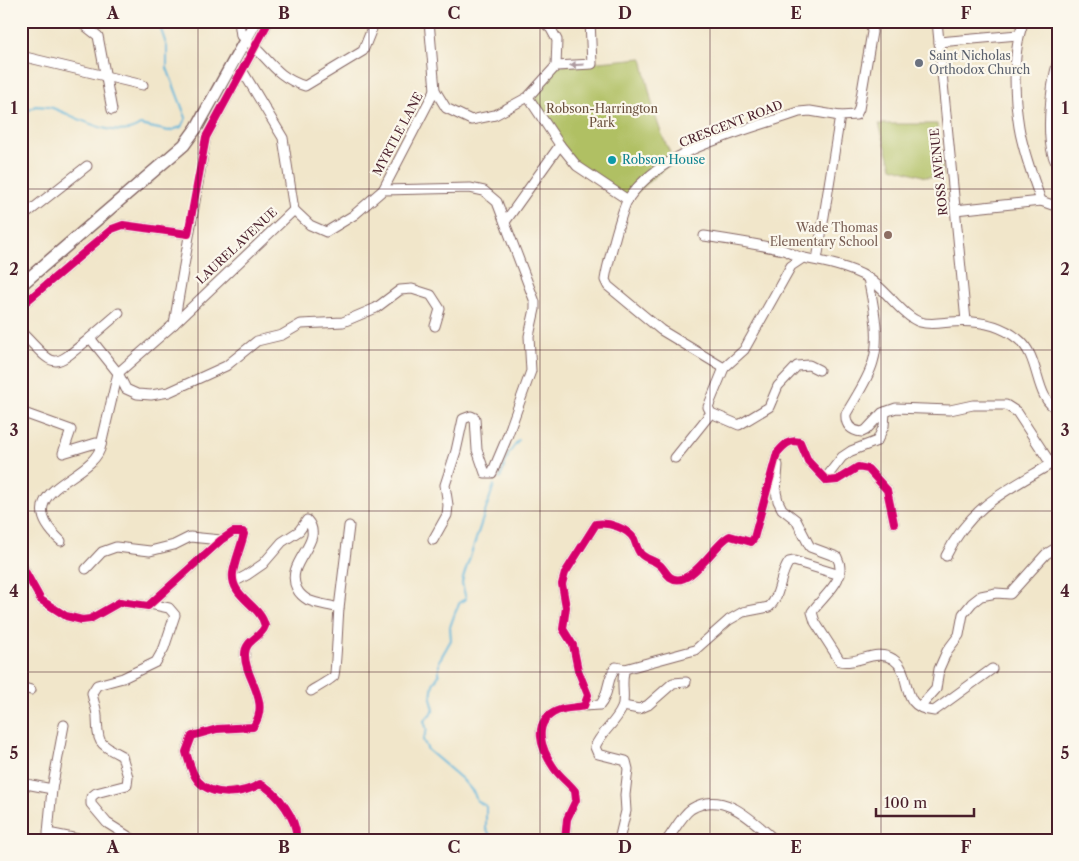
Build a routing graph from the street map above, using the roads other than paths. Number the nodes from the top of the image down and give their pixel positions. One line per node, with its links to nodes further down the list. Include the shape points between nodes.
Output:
1 (79, 21): 19 (street, via 98,36)
2 (256, 21): 13 (main road)
3 (268, 21): 13 (street)
4 (375, 21): 13 (street, via 363,51 305,86 281,76)
5 (429, 21): 21 (street)
6 (542, 21): 17 (street, via 557,40)
7 (590, 21): 17 (street, one-way to 17, via 592,64)
8 (870, 21): 24 (street, via 872,32 859,109 856,115)
9 (937, 21): 14 (street, ROSS AVENUE)
10 (1024, 21): 12 (street)
11 (239, 22): 13 (street, via 241,36)
12 (1018, 35): 14 (street); 30 (street, via 1019,128)
13 (251, 42): 18 (street); 41 (main road, via 184,145)
14 (939, 42): 33 (street, ROSS AVENUE)
15 (21, 56): 19 (street)
16 (1058, 61): 27 (street, via 1050,106 1050,137)
17 (556, 66): 22 (street)
18 (242, 70): 32 (street, via 283,138); 36 (street, via 206,137)
19 (106, 76): 20 (street); 23 (street)
20 (143, 85)
21 (435, 90): 22 (street, via 446,108 471,120 495,115); 28 (street, MYRTLE LANE)
22 (528, 97): 25 (street)
23 (112, 110)
24 (840, 116): 29 (street, CRESCENT ROAD, via 799,112 692,150 656,170); 39 (street)
25 (560, 145): 29 (street, via 577,166); 35 (street)
26 (87, 166): 34 (street)
27 (1058, 166)
28 (383, 190): 32 (street, LAUREL AVENUE, via 326,232 310,225); 35 (street, via 478,189 494,198)
29 (628, 200): 49 (street, CRESCENT ROAD, via 605,282 661,330)
30 (1041, 201): 31 (street); 33 (street)
31 (1058, 207)
32 (294, 210): 45 (street, LAUREL AVENUE)
33 (955, 210): 44 (street, ROSS AVENUE)
34 (21, 218)
35 (505, 222): 65 (street, via 535,302 529,336 531,372 492,473 485,473 481,466 475,418 463,419 445,485 447,515)
36 (188, 234): 42 (street, via 123,225 112,229); 45 (street)
37 (704, 236): 38 (street, via 778,249)
38 (802, 258): 39 (street); 49 (street, via 791,266 744,350)
39 (817, 260): 40 (street)
40 (868, 278): 44 (street, via 920,322); 54 (street, via 876,350 873,364 845,420 848,426 862,432)
41 (21, 285)
42 (21, 306)
43 (119, 314): 48 (street)
44 (966, 321): 52 (street, via 990,324 1019,340 1033,357 1045,400)
45 (174, 324): 51 (street, LAUREL AVENUE)
46 (435, 326): 51 (street, via 440,309 435,299 424,292 406,288 393,293 376,308 343,322 301,324 282,335 257,341 226,366 169,392 151,395 131,392)
47 (21, 332): 48 (street, via 49,360 56,362)
48 (90, 338): 51 (street)
49 (724, 368): 55 (street, via 708,403)
50 (819, 370): 55 (street, via 809,365 797,366 778,386 769,407 739,425)
51 (118, 373): 56 (street)
52 (1058, 409)
53 (21, 412): 56 (street, via 68,427 70,434 63,453 96,443)
54 (885, 412): 59 (street, via 896,408 1012,407); 60 (street, via 884,426 877,441 842,457)
55 (710, 413): 58 (street)
56 (101, 445): 63 (street, via 97,456 55,489 42,510 45,525)
57 (777, 453): 60 (street, via 787,442 800,442 808,462); 70 (street, via 776,492 782,509 796,520 810,547 837,557); 80 (street, via 751,542 730,536 723,538 707,561 682,577 670,577 661,566 642,555 625,530 603,523 596,524 591,530 565,573 562,584 566,607 563,629 573,645 588,695)
58 (675, 458)
59 (1055, 463): 67 (street, via 994,498 967,521)
60 (825, 479): 61 (street, via 836,480 858,467 868,470 887,490)
61 (894, 523)
62 (349, 526): 73 (street)
63 (61, 540)
64 (221, 540): 69 (street, via 190,537 150,551 116,547 102,552); 71 (street, via 233,532 244,534 233,573); 72 (street)
65 (433, 540)
66 (1058, 547): 82 (street, via 1046,554 1010,594 981,596 972,603 963,614 959,634 939,669 936,689)
67 (946, 556)
68 (21, 564): 72 (street, via 41,600 69,617 90,619 118,602)
69 (86, 569)
70 (840, 575): 74 (street, via 789,562 769,607 743,612 695,650); 82 (street, via 812,612 834,655 840,661 850,663 884,654 895,660 911,699)
71 (234, 582): 73 (street, via 263,564 307,520 311,527 310,543 296,565 295,585 308,600); 88 (street, via 264,622 264,631 248,644 244,655 258,697 257,718 253,727 217,729 192,736 186,752 194,776 204,786 235,792 260,784 269,788 293,822)
72 (150, 604): 87 (street, via 169,608 175,615 161,655 146,668 98,685 92,693 97,712 97,736 102,745 122,756 128,781 127,785 91,797 91,804 107,823)
73 (339, 608): 79 (street, via 336,671 331,679)
74 (625, 669): 80 (street, via 616,667 611,672 605,700 600,705); 81 (street)
75 (992, 669): 82 (street, via 934,711)
76 (686, 682): 81 (street, via 673,683 639,709)
77 (21, 687): 78 (street)
78 (32, 690)
79 (311, 691)
80 (584, 706): 89 (street, via 558,710 547,717 540,730 541,740 554,768 576,791 576,800 567,819)
81 (623, 706): 90 (street, via 595,746 602,756 626,761 626,811)
82 (920, 707)
83 (64, 725): 85 (street)
84 (21, 783): 85 (street)
85 (52, 789): 86 (street, via 48,833)
86 (83, 840)
87 (134, 840)
88 (296, 840)
89 (565, 840)
90 (619, 840)
91 (667, 840): 92 (street, via 690,809 717,802 743,812)
92 (775, 840)

